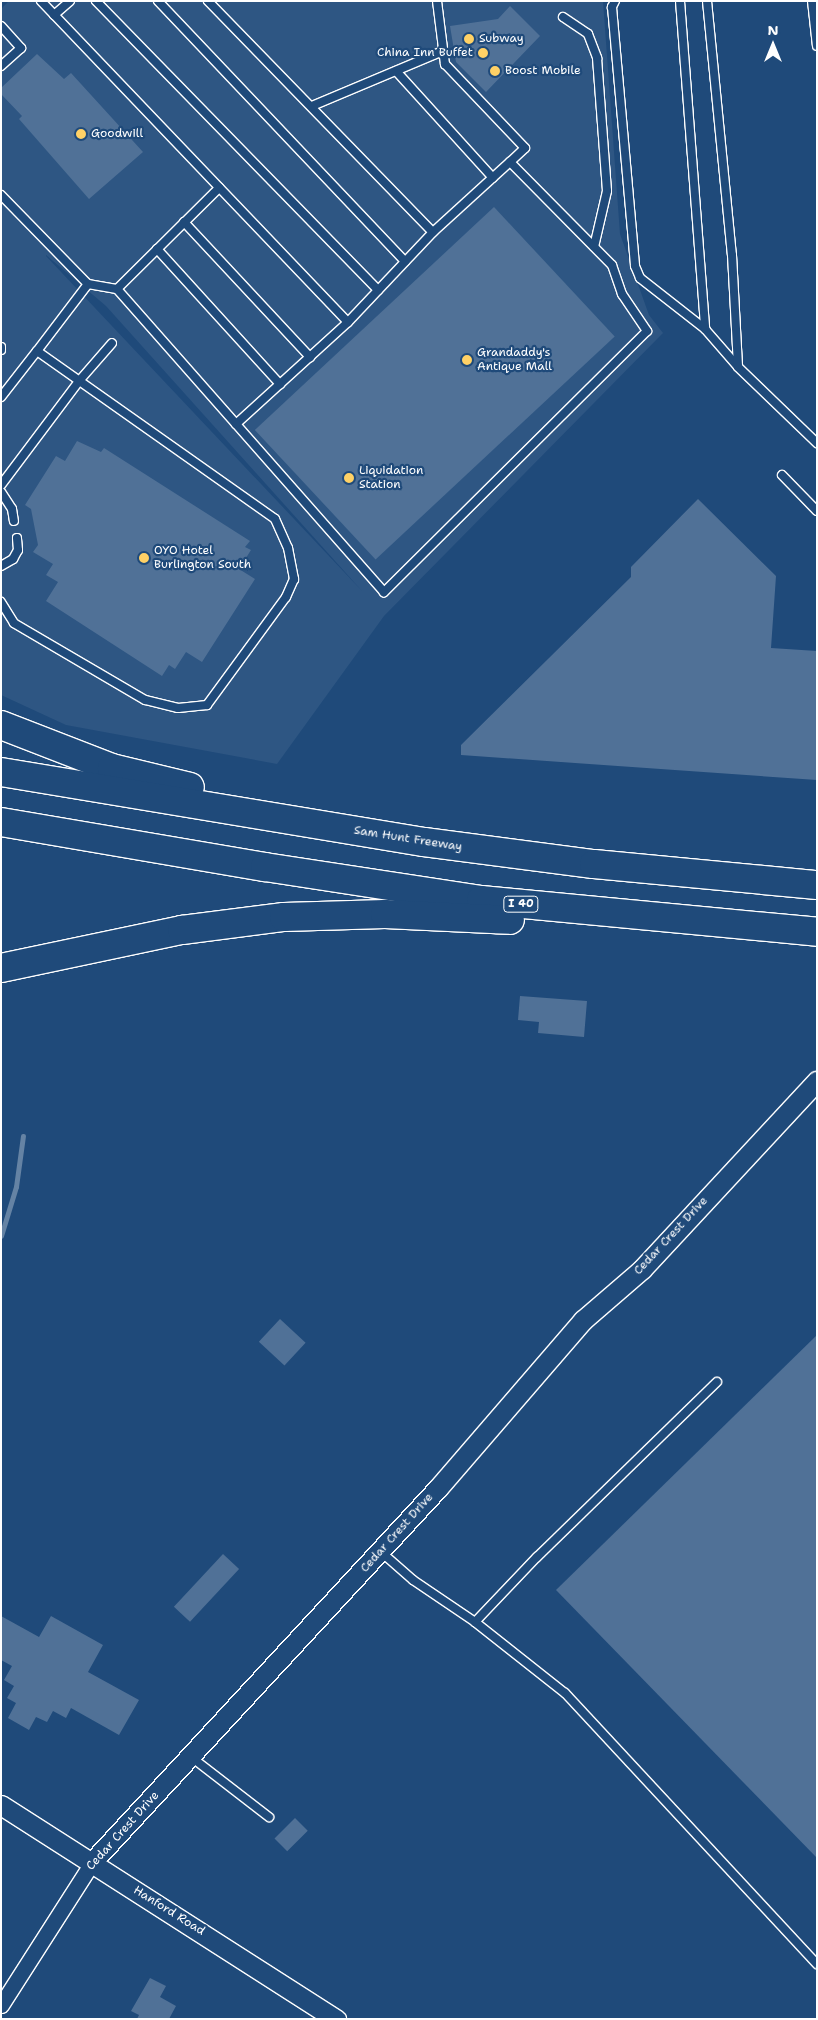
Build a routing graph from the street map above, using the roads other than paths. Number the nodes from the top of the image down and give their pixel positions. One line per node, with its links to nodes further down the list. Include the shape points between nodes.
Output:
1 (40, 1): 11 (lane)
2 (70, 1): 11 (lane)
3 (96, 1): 30 (lane)
4 (158, 1): 27 (lane)
5 (208, 1): 18 (lane)
6 (437, 1): 15 (lane)
7 (615, 1): 32 (lane, via 612,7 635,266 640,278)
8 (680, 1): 32 (lane)
9 (707, 1): 36 (lane, via 732,254)
10 (812, 1): 14 (lane)
11 (54, 16): 21 (lane)
12 (563, 17): 25 (lane, via 588,34 597,58 607,191)
13 (1, 26): 16 (lane, via 21,48)
14 (817, 46)
15 (443, 52): 17 (lane); 19 (lane, via 445,64 525,148)
16 (1, 66)
17 (396, 71): 18 (lane); 20 (lane)
18 (312, 106): 24 (lane)
19 (510, 162): 20 (lane); 25 (lane)
20 (493, 178): 24 (lane)
21 (220, 188): 23 (lane); 31 (lane)
22 (1, 195): 28 (lane)
23 (184, 222): 26 (lane); 35 (lane)
24 (433, 232): 27 (lane)
25 (594, 247): 40 (lane, via 612,265 622,294 646,331 384,592)
26 (158, 249): 29 (lane); 38 (lane)
27 (405, 261): 30 (lane)
28 (88, 284): 29 (lane); 34 (lane)
29 (117, 289): 40 (lane)
30 (378, 290): 31 (lane)
31 (348, 322): 35 (lane)
32 (705, 329): 36 (lane)
33 (112, 343): 37 (lane)
34 (37, 351): 37 (lane); 39 (lane)
35 (310, 356): 38 (lane)
36 (738, 367): 41 (lane)
37 (79, 381): 43 (lane); 49 (lane, via 275,519 288,548 294,579 286,597 207,705 178,708 145,700 14,623)
38 (280, 384): 40 (lane)
39 (1, 397)
40 (236, 424)
41 (817, 442)
42 (782, 475): 45 (lane)
43 (1, 485)
44 (1, 492): 46 (lane, via 12,509)
45 (817, 511)
46 (14, 521)
47 (17, 538): 48 (lane, via 18,550)
48 (1, 566)
49 (1, 602)
50 (1, 726): 53 (highway, via 112,768)
51 (1, 772): 53 (highway, Sam Hunt Freeway)
52 (1, 822): 55 (highway, I 40, via 265,868 481,900)
53 (370, 833): 54 (highway, Sam Hunt Freeway, via 560,860)
54 (817, 885)
55 (779, 929): 56 (highway, I 40); 57 (highway, via 334,914 182,930)
56 (817, 932)
57 (1, 968)
58 (817, 1081): 60 (street, Cedar Crest Drive, via 642,1269 583,1320)
59 (717, 1382): 61 (lane)
60 (380, 1551): 61 (lane, via 413,1580); 62 (street, Cedar Crest Drive)
61 (475, 1622): 66 (lane, via 565,1693)
62 (190, 1756): 64 (lane); 65 (street, Cedar Crest Drive)
63 (1, 1805): 65 (street, Hanford Road)
64 (269, 1817)
65 (93, 1861): 67 (street, Cedar Crest Drive); 68 (street, Hanford Road)
66 (817, 1964)
67 (1, 2005)
68 (336, 2019)

